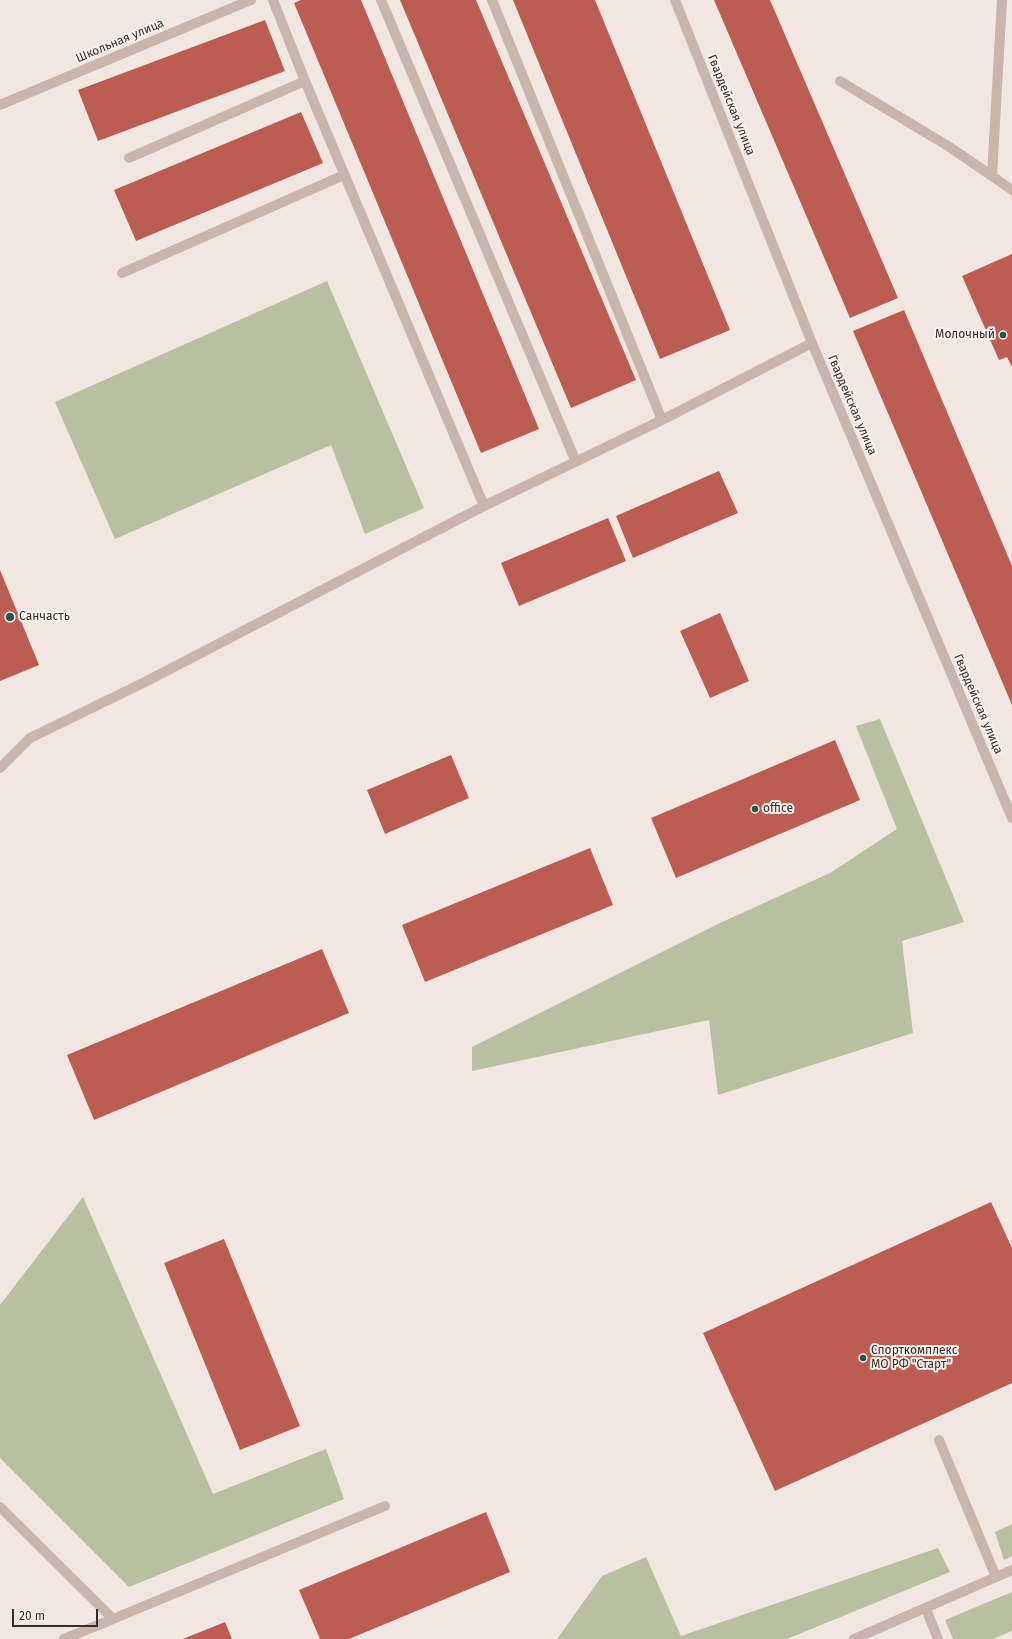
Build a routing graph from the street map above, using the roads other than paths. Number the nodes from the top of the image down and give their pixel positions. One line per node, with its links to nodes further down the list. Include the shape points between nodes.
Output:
1 (251, 0): 9 (street, Школьная улица)
2 (273, 0): 8 (street)
3 (381, 0): 17 (street)
4 (492, 0): 16 (street)
5 (675, 0): 15 (street, Гвардейская улица)
6 (1002, 0): 12 (street)
7 (840, 80): 12 (street)
8 (305, 81): 10 (street); 11 (street)
9 (0, 105)
10 (129, 158)
11 (344, 175): 14 (street); 18 (street)
12 (992, 176): 13 (street)
13 (1012, 190)
14 (122, 272)
15 (812, 343): 16 (street); 20 (street, Гвардейская улица)
16 (662, 420): 17 (street)
17 (576, 462): 18 (street)
18 (484, 506): 19 (street, via 145,682 30,738)
19 (0, 768)
20 (1012, 818)
21 (939, 1440): 25 (street)
22 (0, 1506): 27 (street)
23 (385, 1506): 27 (street)
24 (1012, 1570): 25 (street)
25 (996, 1577): 26 (street)
26 (926, 1609): 29 (street); 30 (street)
27 (113, 1619): 28 (street)
28 (64, 1639)
29 (854, 1639)
30 (938, 1639)

